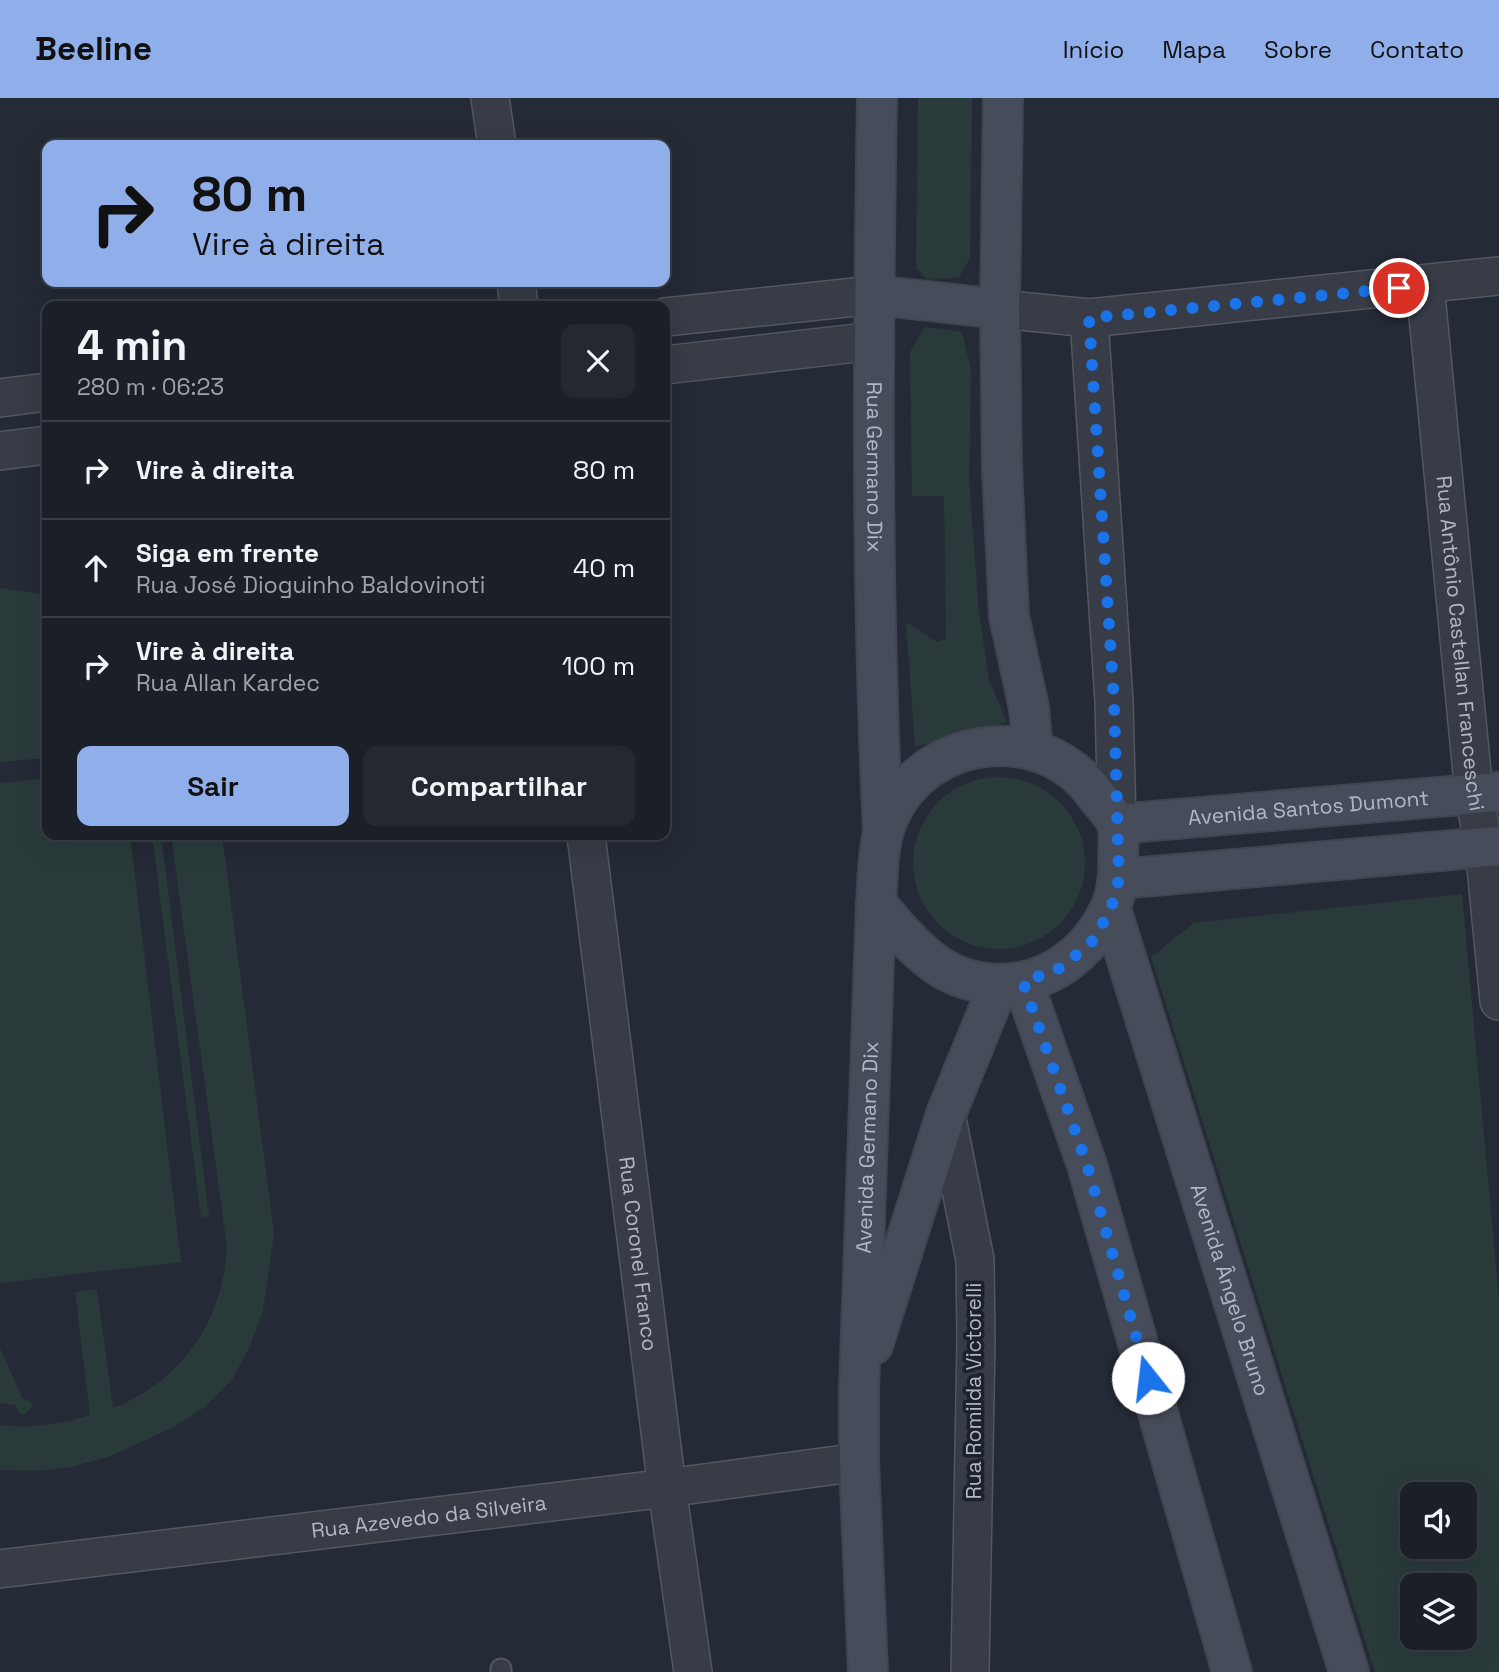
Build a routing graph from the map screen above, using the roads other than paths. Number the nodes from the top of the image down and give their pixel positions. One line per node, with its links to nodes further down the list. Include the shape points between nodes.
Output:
1 (490, 98): 4 (street)
2 (877, 98): 7 (main road, Rua Germano Dix)
3 (1003, 98): 8 (main road)
4 (496, 140)
5 (1499, 276): 6 (street)
6 (1425, 285): 10 (street); 18 (street, Rua Antônio Castellan Franceschi)
7 (874, 295): 8 (main road); 9 (street); 11 (main road, Rua Germano Dix)
8 (1000, 309): 10 (street); 17 (main road, via 1010,616 1029,708)
9 (670, 316)
10 (1089, 318): 19 (street, via 1114,701)
11 (874, 341): 12 (street); 20 (main road, Rua Germano Dix, via 877,698)
12 (670, 364)
13 (42, 393): 14 (street)
14 (0, 398)
15 (42, 445): 16 (street)
16 (0, 451)
17 (1032, 750): 19 (main road, via 1061,762 1086,781); 20 (main road, via 995,745 957,752 924,771 899,800)
18 (1487, 793): 19 (main road, Avenida Santos Dumont); 22 (street, Rua Antônio Castellan Franceschi)
19 (1117, 824): 23 (main road)
20 (883, 835): 24 (main road)
21 (587, 840): 30 (street, Rua Coronel Franco)
22 (1492, 846): 23 (main road); 26 (street, Rua Antônio Castellan Franceschi)
23 (1115, 894): 25 (main road, via 1091,943 1060,968); 36 (main road, Avenida Ângelo Bruno)
24 (876, 903): 25 (main road, via 930,962 963,978); 28 (main road, Avenida Germano Dix)
25 (1011, 983): 27 (main road, Avenida Germano Dix); 35 (main road, via 1087,1165)
26 (1499, 1001)
27 (946, 1114): 28 (main road, Avenida Germano Dix); 34 (street, Rua Romilda Victorelli, via 975,1260)
28 (859, 1390): 29 (main road, Avenida Germano Dix)
29 (859, 1462): 30 (street, Rua Azevedo da Silveira); 33 (main road, Avenida Germano Dix)
30 (667, 1488): 31 (street, Rua Azevedo da Silveira); 32 (street, Rua Coronel Franco)
31 (0, 1569)
32 (693, 1672)
33 (868, 1672)
34 (970, 1672)
35 (1232, 1672)
36 (1349, 1672)

